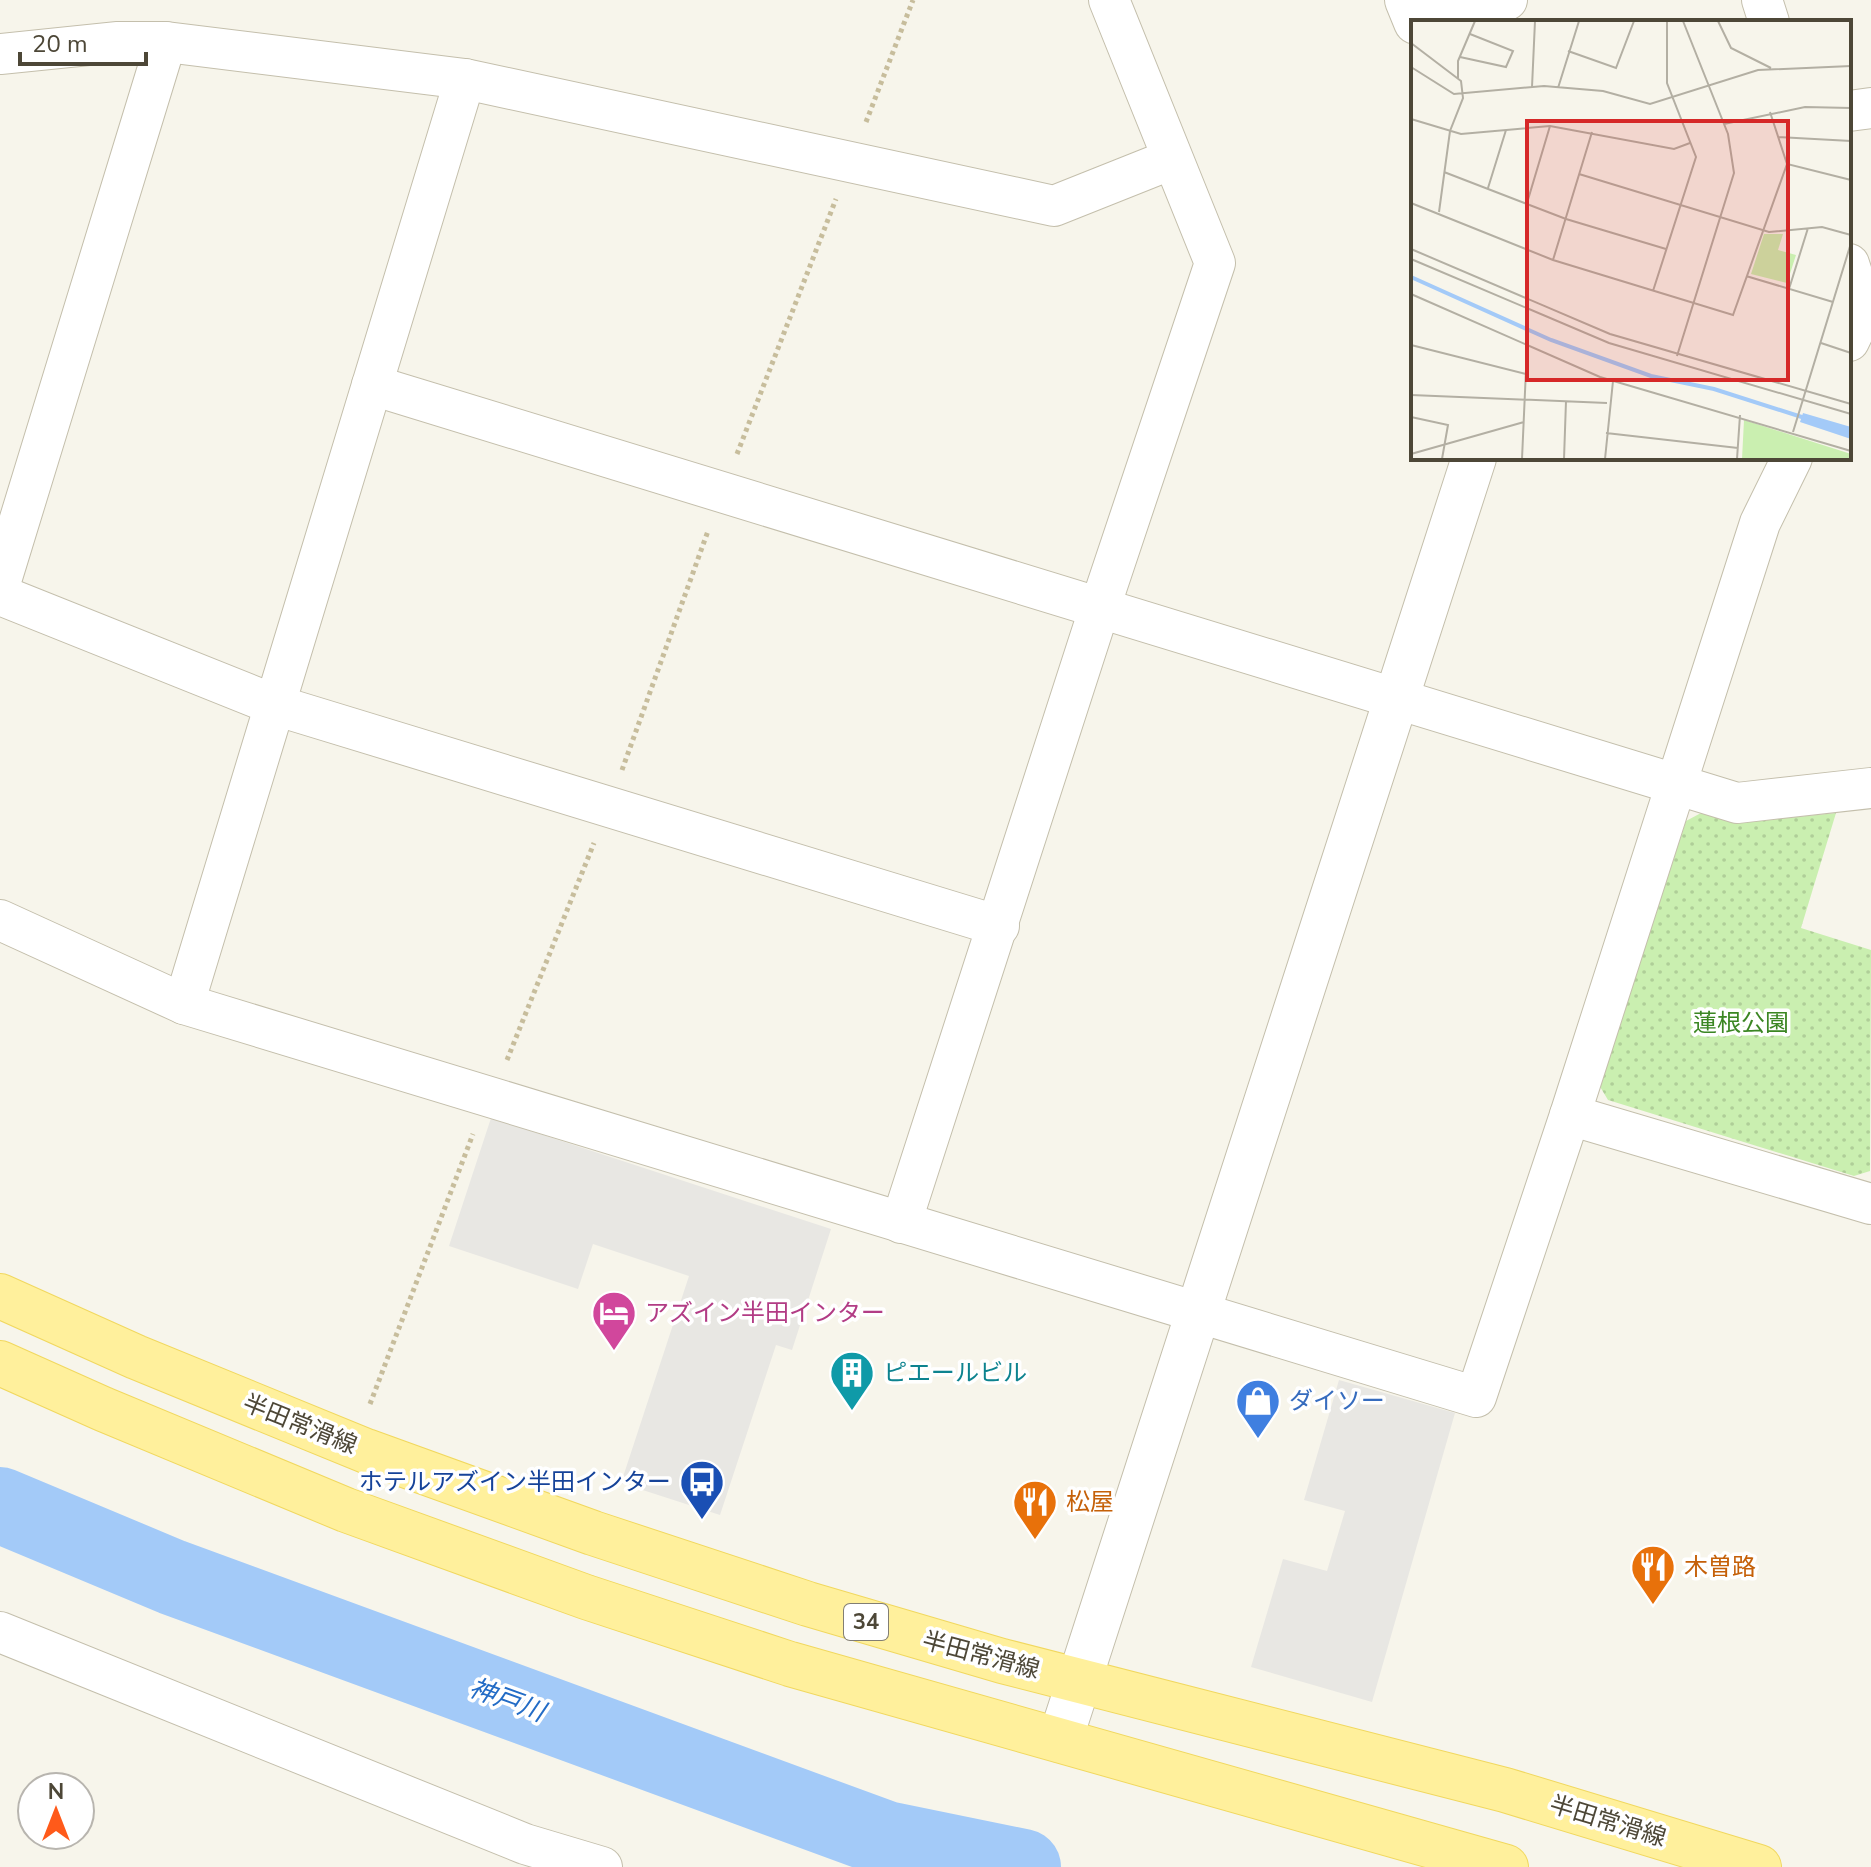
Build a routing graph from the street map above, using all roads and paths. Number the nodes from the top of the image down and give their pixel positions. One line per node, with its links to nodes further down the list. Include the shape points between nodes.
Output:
1 (913, 0): 15 (path)
2 (1109, 0): 14 (street)
3 (1407, 0): 6 (street)
4 (1507, 0): 7 (street)
5 (1762, 0): 8 (street)
6 (1417, 20)
7 (1426, 20)
8 (1768, 20)
9 (166, 42): 10 (street); 11 (street); 22 (street)
10 (0, 54)
11 (465, 79): 15 (street); 18 (street)
12 (1871, 108): 13 (street)
13 (1851, 111)
14 (1172, 159): 15 (street, via 1054,206); 24 (street, via 1215,263)
15 (851, 162): 21 (path)
16 (1851, 274): 17 (street)
17 (1861, 321)
18 (372, 385): 21 (street); 26 (street)
19 (1473, 460): 25 (street)
20 (1791, 460): 27 (street, via 1760,523)
21 (722, 493): 24 (street); 29 (path)
22 (0, 584)
23 (0, 595): 26 (street)
24 (1099, 610): 25 (street); 31 (street)
25 (1398, 698): 27 (street); 38 (street)
26 (275, 705): 29 (street); 32 (street)
27 (1676, 783): 28 (street, via 1737,803); 34 (street)
28 (1871, 788)
29 (608, 806): 31 (street); 33 (path, via 499,1082)
30 (0, 920): 32 (street)
31 (999, 926): 36 (street)
32 (184, 1004): 33 (street)
33 (487, 1095): 36 (street); 40 (path)
34 (1570, 1115): 35 (street); 38 (street, via 1476,1397)
35 (1871, 1204)
36 (901, 1223): 38 (street)
37 (0, 1296): 42 (main road, 半田常滑線 / 34, via 366,1451 593,1533 808,1604)
38 (1198, 1312): 42 (street)
39 (0, 1363): 43 (main road, via 346,1510 586,1597 790,1664)
40 (370, 1404)
41 (0, 1632): 44 (street, via 525,1844)
42 (1078, 1681): 43 (street); 46 (main road, 半田常滑線 / 34, via 1505,1790)
43 (1060, 1740): 45 (main road)
44 (602, 1867)
45 (1506, 1867)
46 (1759, 1867)

